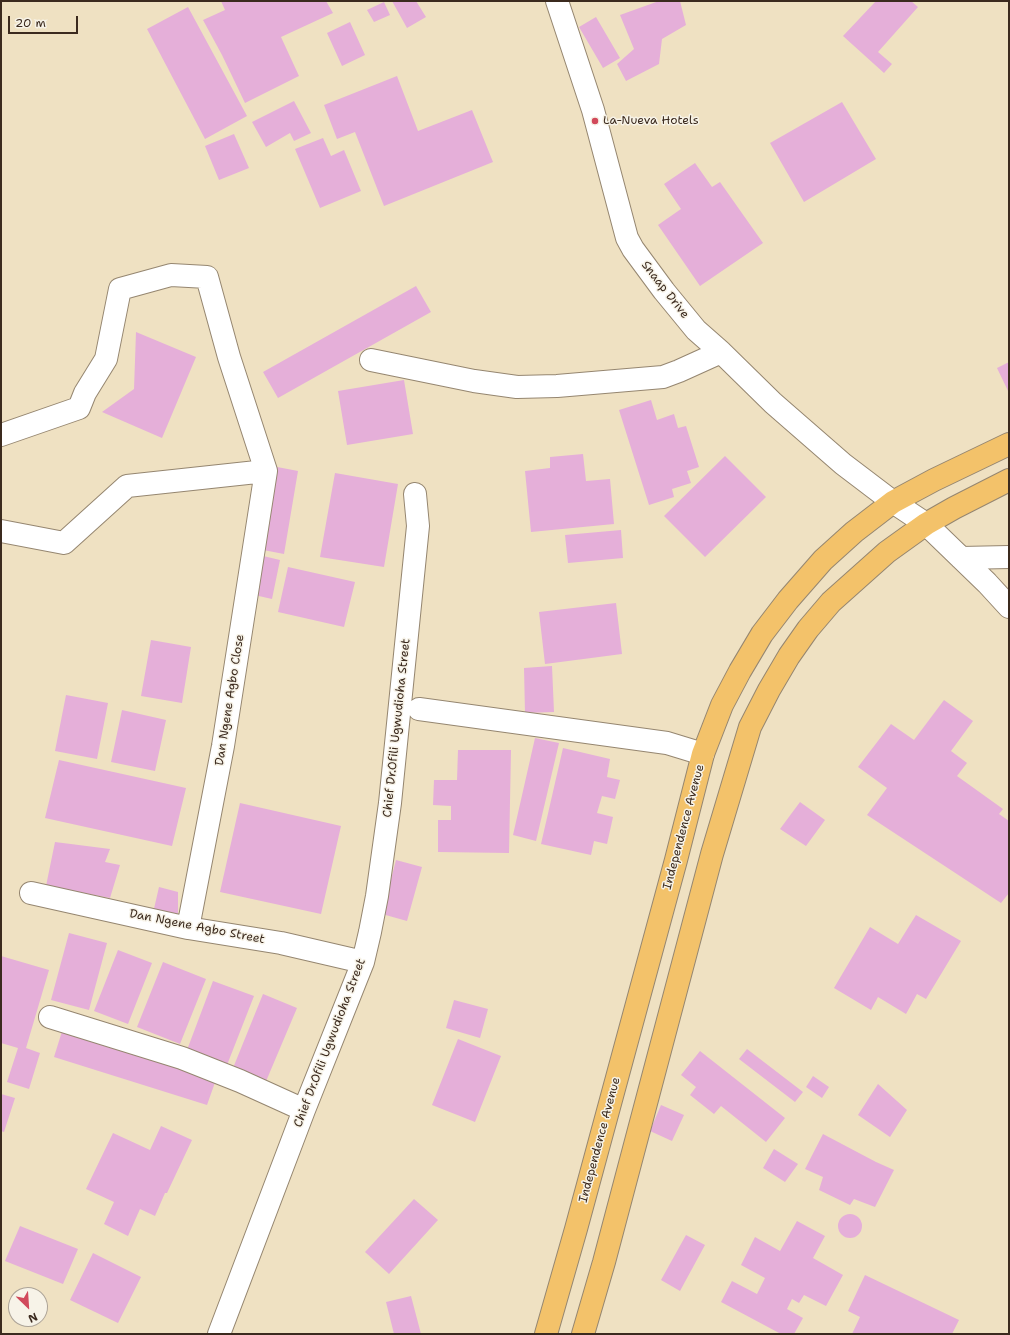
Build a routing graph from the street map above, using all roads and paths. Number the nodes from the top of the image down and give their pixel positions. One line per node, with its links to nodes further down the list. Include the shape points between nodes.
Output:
1 (556, 1): 2 (street, Snaap Drive, via 593,110 627,238 696,330)
2 (722, 352): 3 (street, via 663,377 517,388); 9 (street, Snaap Drive, via 773,403 837,460)
3 (371, 360)
4 (1, 435): 6 (street, via 79,408 106,358 120,289 171,275 207,277 229,357)
5 (1009, 444): 9 (main road, Independence Avenue)
6 (266, 471): 11 (street, via 128,486 64,543); 18 (street, Dan Ngene Agbo Close, via 223,746)
7 (1009, 480): 10 (main road)
8 (415, 494): 19 (street, Chief Dr.Ofili Ugwudioha Street, via 418,526 390,803 378,896)
9 (893, 502): 10 (street, Snaap Drive); 16 (main road, Independence Avenue, via 823,560 762,634 722,705)
10 (926, 524): 13 (street, Snaap Drive); 24 (main road, via 887,552 831,602 790,656 768,690 750,727 712,854)
11 (1, 531)
12 (1009, 557): 13 (street)
13 (961, 558): 14 (street, Snaap Drive)
14 (1009, 606)
15 (419, 709): 16 (street, via 667,743)
16 (703, 754): 23 (main road, Independence Avenue)
17 (31, 893): 18 (street, Dan Ngene Agbo Street)
18 (188, 928): 19 (street, Dan Ngene Agbo Street, via 281,943)
19 (363, 962): 21 (street, Chief Dr.Ofili Ugwudioha Street)
20 (50, 1017): 21 (street, via 182,1058)
21 (304, 1110): 22 (street, Chief Dr.Ofili Ugwudioha Street)
22 (219, 1334)
23 (546, 1334)
24 (583, 1334)

